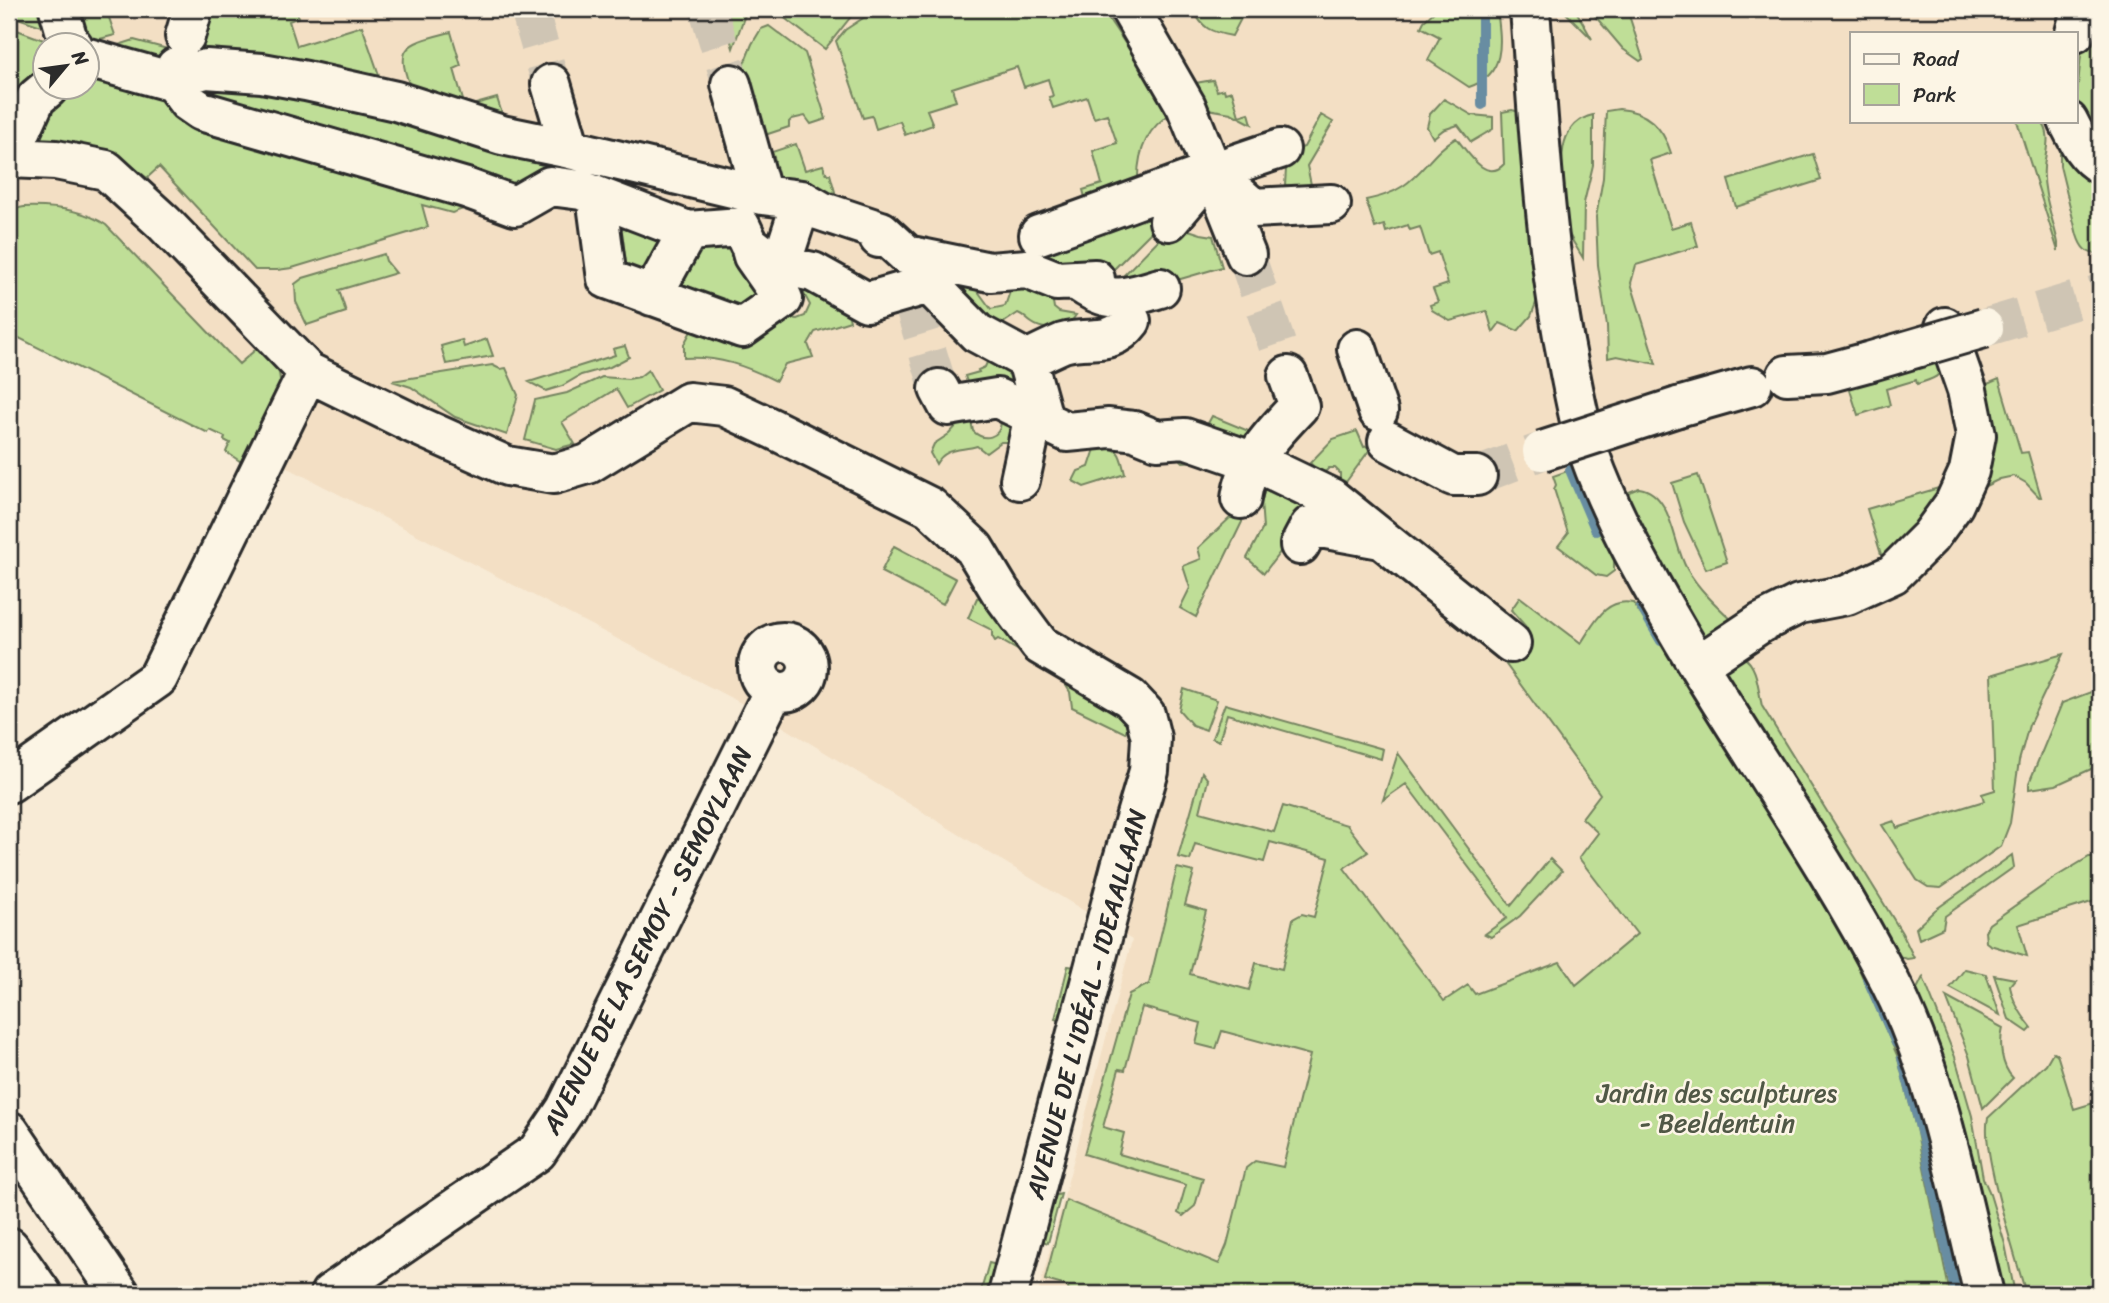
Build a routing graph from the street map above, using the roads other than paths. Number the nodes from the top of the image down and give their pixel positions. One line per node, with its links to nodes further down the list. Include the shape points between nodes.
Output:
1 (59, 9): 5 (street)
2 (1130, 9): 16 (street, via 1186,106)
3 (1530, 9): 45 (street, via 1552,274 1582,433 1644,574)
4 (2081, 9): 6 (street)
5 (66, 32)
6 (2075, 32)
7 (182, 48): 8 (street); 17 (street, via 190,73 206,69 262,73 396,100 502,135); 17 (street, via 188,102 201,111 515,206 550,186)
8 (102, 57)
9 (551, 84): 17 (street)
10 (731, 85): 18 (street)
11 (34, 102): 14 (street)
12 (2069, 122): 15 (street, via 2082,147)
13 (1275, 139): 16 (street)
14 (9, 158): 34 (street, via 56,160 106,170 164,223)
15 (2100, 164)
16 (1212, 171): 19 (street, via 1253,208); 21 (street); 23 (street); 24 (street)
17 (581, 181): 18 (street); 22 (street); 28 (street, via 593,273)
18 (762, 195): 20 (street)
19 (1331, 204)
20 (811, 206): 26 (street, via 825,246 819,269); 27 (street, via 870,232 907,256 990,272 1027,269 1057,281 1085,280 1091,292 1117,299)
21 (1169, 222)
22 (688, 231): 25 (street, via 741,227); 28 (street)
23 (1039, 235)
24 (1227, 242)
25 (749, 244): 26 (street, via 775,264); 28 (street, via 783,299 742,328)
26 (840, 280): 33 (street, via 867,302 929,284 977,333)
27 (1160, 288)
28 (652, 296)
29 (1131, 321): 33 (street, via 1113,338 1065,342)
30 (1945, 327): 45 (street, via 1976,435 1969,471 1954,504 1930,537 1893,574 1847,595 1800,604 1761,623)
31 (1984, 328): 38 (street, bridge, via 1827,373 1769,380)
32 (1357, 349): 39 (street, via 1383,426 1434,475)
33 (1027, 360): 37 (street)
34 (308, 372): 47 (street, via 158,678); 53 (street, AVENUE DE L'IDÉAL - IDEAALLAAN, via 507,466 554,474 588,464 689,402 724,406 930,507 974,548 1040,645 1130,698 1145,714 1151,738 1149,771)
35 (1288, 376): 41 (street, via 1299,406 1268,439 1243,483)
36 (939, 389): 37 (street, via 948,405 998,398)
37 (1053, 439): 40 (street); 42 (street, via 1109,428 1135,431 1161,454 1185,438 1261,464)
38 (1542, 451)
39 (1477, 476)
40 (1020, 480)
41 (1241, 499)
42 (1394, 530): 43 (street, via 1310,526); 44 (street)
43 (1300, 545)
44 (1511, 643)
45 (1698, 665): 54 (street, via 1826,869 1919,1045)
46 (774, 690): 52 (street, AVENUE DE LA SEMOY - SEMOYLAAN, via 566,1109 537,1153)
47 (9, 783)
48 (9, 1131): 51 (street)
49 (9, 1247): 50 (street)
50 (41, 1294)
51 (120, 1294)
52 (330, 1294)
53 (1008, 1294)
54 (1984, 1294)

